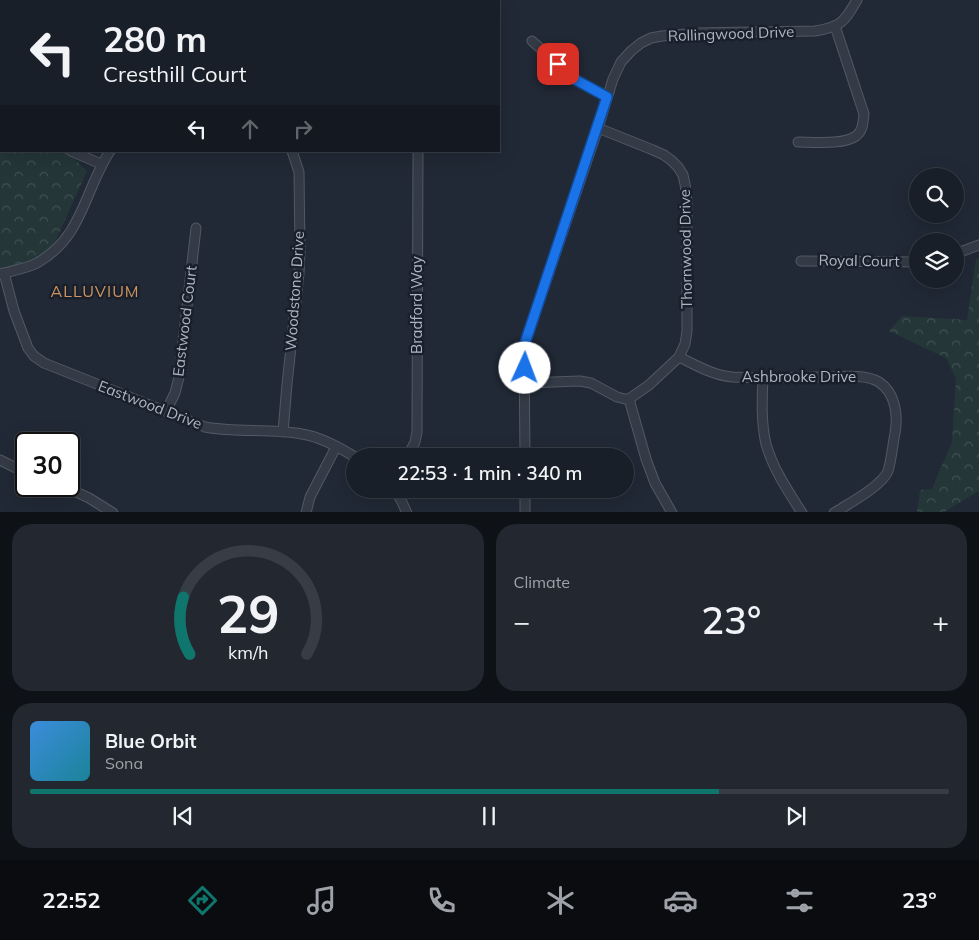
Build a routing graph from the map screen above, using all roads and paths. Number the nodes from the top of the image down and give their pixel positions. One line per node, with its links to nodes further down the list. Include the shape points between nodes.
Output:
1 (857, 0): 2 (street, via 843,22)
2 (835, 26): 4 (street, Rollingwood Drive, via 815,31 698,33 651,38 621,62); 6 (street, via 864,114 863,124 856,137 848,140)
3 (532, 41): 4 (street, via 576,80)
4 (607, 97): 5 (street, Rollingwood Drive)
5 (598, 128): 18 (street, Thornwood Drive, via 664,155 682,175 687,201 688,331); 20 (street, Rollingwood Drive, via 526,340)
6 (798, 142)
7 (73, 152): 11 (street)
8 (109, 152): 11 (street)
9 (292, 152): 23 (street, Woodstone Drive, via 299,172 300,253)
10 (418, 152): 25 (street, Bradford Way, via 417,432)
11 (102, 164): 17 (street, via 77,222 64,242 36,264)
12 (196, 228): 22 (street, Eastwood Court, via 179,377)
13 (979, 246): 14 (street)
14 (964, 251)
15 (801, 261): 16 (street, Royal Court)
16 (909, 262)
17 (2, 273): 22 (street, Eastwood Drive, via 23,336 34,356 60,370)
18 (679, 357): 19 (street, Ashbrooke Drive, via 717,374); 21 (street, Thornwood Drive)
19 (763, 378): 38 (street, via 766,442 779,474); 39 (street, Ashbrooke Drive, via 862,377 878,381 892,397 897,421 888,471 874,487)
20 (525, 383): 21 (street, via 591,383); 26 (street, Rollingwood Drive)
21 (629, 399): 37 (street, via 655,483)
22 (166, 411): 23 (street, Eastwood Drive, via 218,430)
23 (283, 432): 24 (street, Eastwood Drive, via 303,434)
24 (336, 446): 27 (street, Eastwood Drive); 34 (street)
25 (412, 448)
26 (525, 448)
27 (346, 451)
28 (0, 460): 29 (street)
29 (15, 468)
30 (80, 494): 33 (street)
31 (400, 498): 35 (street)
32 (524, 498): 36 (street)
33 (113, 512)
34 (306, 512)
35 (407, 512)
36 (524, 512)
37 (672, 512)
38 (802, 512)
39 (834, 512)

